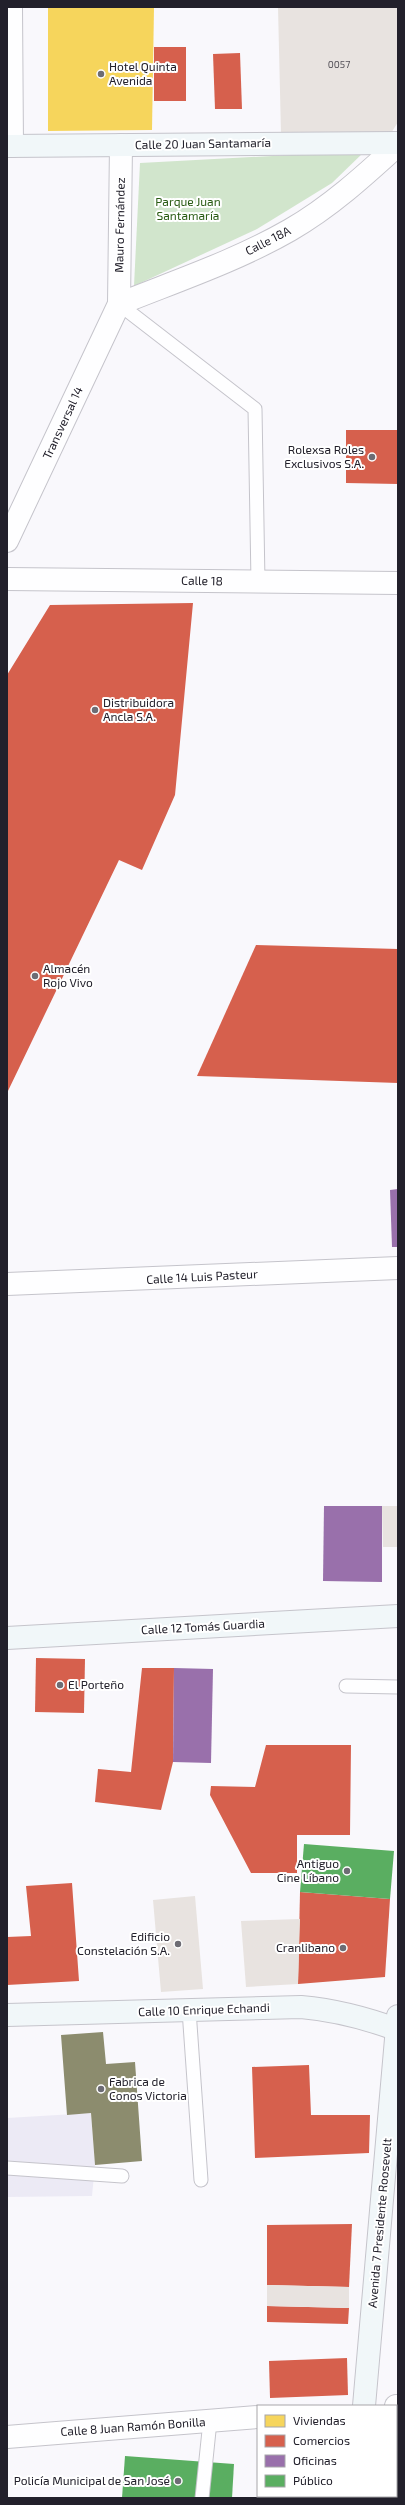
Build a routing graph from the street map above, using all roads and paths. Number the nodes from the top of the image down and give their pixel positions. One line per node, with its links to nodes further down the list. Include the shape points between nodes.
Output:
1 (11, 7): 4 (street)
2 (398, 144): 3 (street, Calle 20 Juan Santamaría); 5 (street, Calle 18A, via 349,190 290,230 238,256)
3 (121, 145): 4 (street, Calle 20 Juan Santamaría); 5 (street, Mauro Fernández)
4 (10, 146)
5 (119, 304): 6 (street, Transversal 14); 8 (lane, via 255,410)
6 (7, 542)
7 (7, 579): 8 (street, Calle 18)
8 (258, 582): 9 (street, Calle 18)
9 (398, 583)
10 (398, 1268): 11 (street, Calle 14 Luis Pasteur)
11 (7, 1284)
12 (398, 1616): 13 (street, Calle 12 Tomás Guardia)
13 (7, 1638)
14 (346, 1686): 15 (lane)
15 (398, 1687)
16 (190, 2010): 17 (street, Calle 10 Enrique Echandi); 18 (street, Calle 10 Enrique Echandi, via 301,2007); 21 (lane)
17 (7, 2015)
18 (397, 2025): 22 (street, Avenida 7 Presidente Roosevelt)
19 (7, 2168): 20 (lane)
20 (122, 2176)
21 (201, 2180)
22 (364, 2405)
23 (257, 2417): 24 (street, Calle 8 Juan Ramón Bonilla)
24 (210, 2421): 25 (street, Calle 8 Juan Ramón Bonilla); 26 (lane)
25 (7, 2437)
26 (202, 2498)

